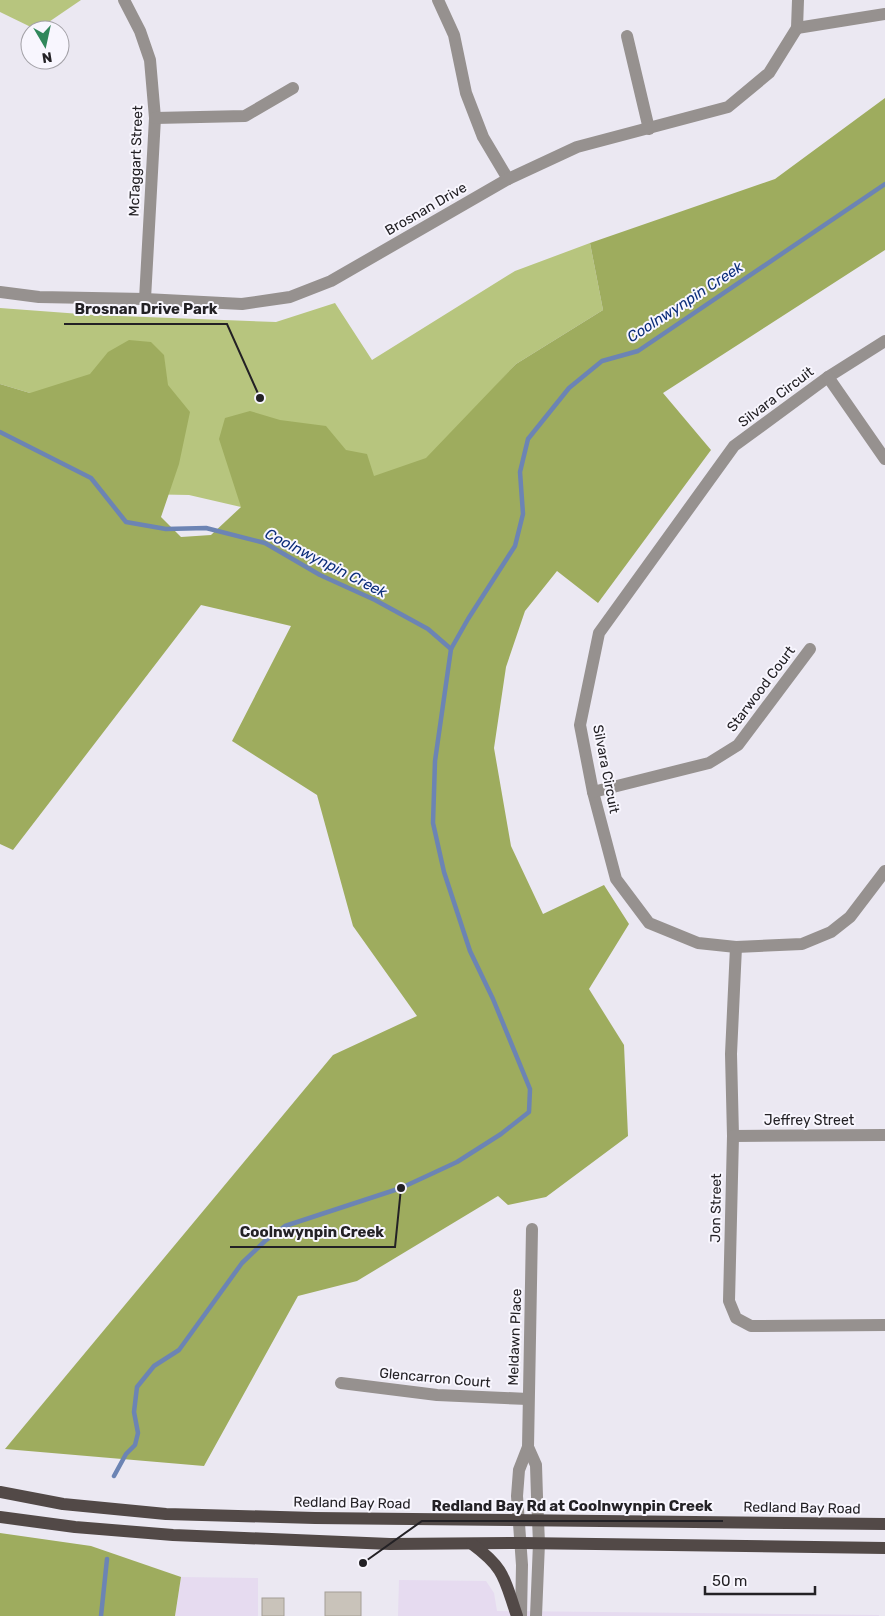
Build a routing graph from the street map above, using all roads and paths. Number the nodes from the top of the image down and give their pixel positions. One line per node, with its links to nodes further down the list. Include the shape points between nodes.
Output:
1 (125, 0): 8 (street, McTaggart Street, via 150,60)
2 (438, 0): 10 (street, via 454,34 466,93 483,137)
3 (798, 0): 5 (street, Brosnan Drive)
4 (885, 14): 5 (street)
5 (796, 28): 9 (street, Brosnan Drive, via 769,72 728,107)
6 (627, 36): 9 (street)
7 (293, 88): 8 (street, via 245,116)
8 (155, 118): 12 (street, McTaggart Street)
9 (649, 129): 10 (street, Brosnan Drive, via 577,147)
10 (508, 179): 12 (street, Brosnan Drive, via 331,281 290,297 242,304)
11 (0, 292): 12 (street, Brosnan Drive, via 39,297)
12 (145, 299)
13 (885, 341): 14 (street, Silvara Circuit)
14 (828, 377): 15 (street); 17 (street, Silvara Circuit, via 734,446 599,634 580,725)
15 (885, 459)
16 (810, 649): 17 (street, Starwood Court, via 738,745 709,763)
17 (593, 792): 19 (street, Silvara Circuit, via 616,879 649,923 698,944)
18 (883, 880): 19 (street, Silvara Circuit, via 850,917 831,932 802,944)
19 (736, 947): 21 (street, Jon Street, via 731,1054)
20 (885, 1135): 21 (street, Jeffrey Street)
21 (733, 1136): 23 (street, Jon Street, via 729,1301 736,1318 751,1326)
22 (532, 1229): 25 (street, Meldawn Place)
23 (885, 1325)
24 (340, 1383): 25 (street, Glencarron Court, via 437,1395)
25 (528, 1399): 26 (street, Meldawn Place)
26 (528, 1446): 29 (street, Meldawn Place, via 519,1470); 30 (street, Meldawn Place, via 536,1465)
27 (0, 1492): 29 (main road, Redland Bay Road, via 63,1504 166,1514)
28 (0, 1517): 33 (main road, via 174,1535)
29 (519, 1519): 30 (main road, Redland Bay Road); 32 (street, Meldawn Place)
30 (538, 1520): 31 (main road, Redland Bay Road); 34 (street, Meldawn Place)
31 (885, 1524)
32 (520, 1543): 33 (main road); 34 (main road); 37 (street, Meldawn Place)
33 (472, 1544): 36 (main road, via 500,1570)
34 (539, 1544): 35 (main road); 38 (street, Meldawn Place)
35 (885, 1548)
36 (517, 1616)
37 (521, 1616)
38 (536, 1616)

